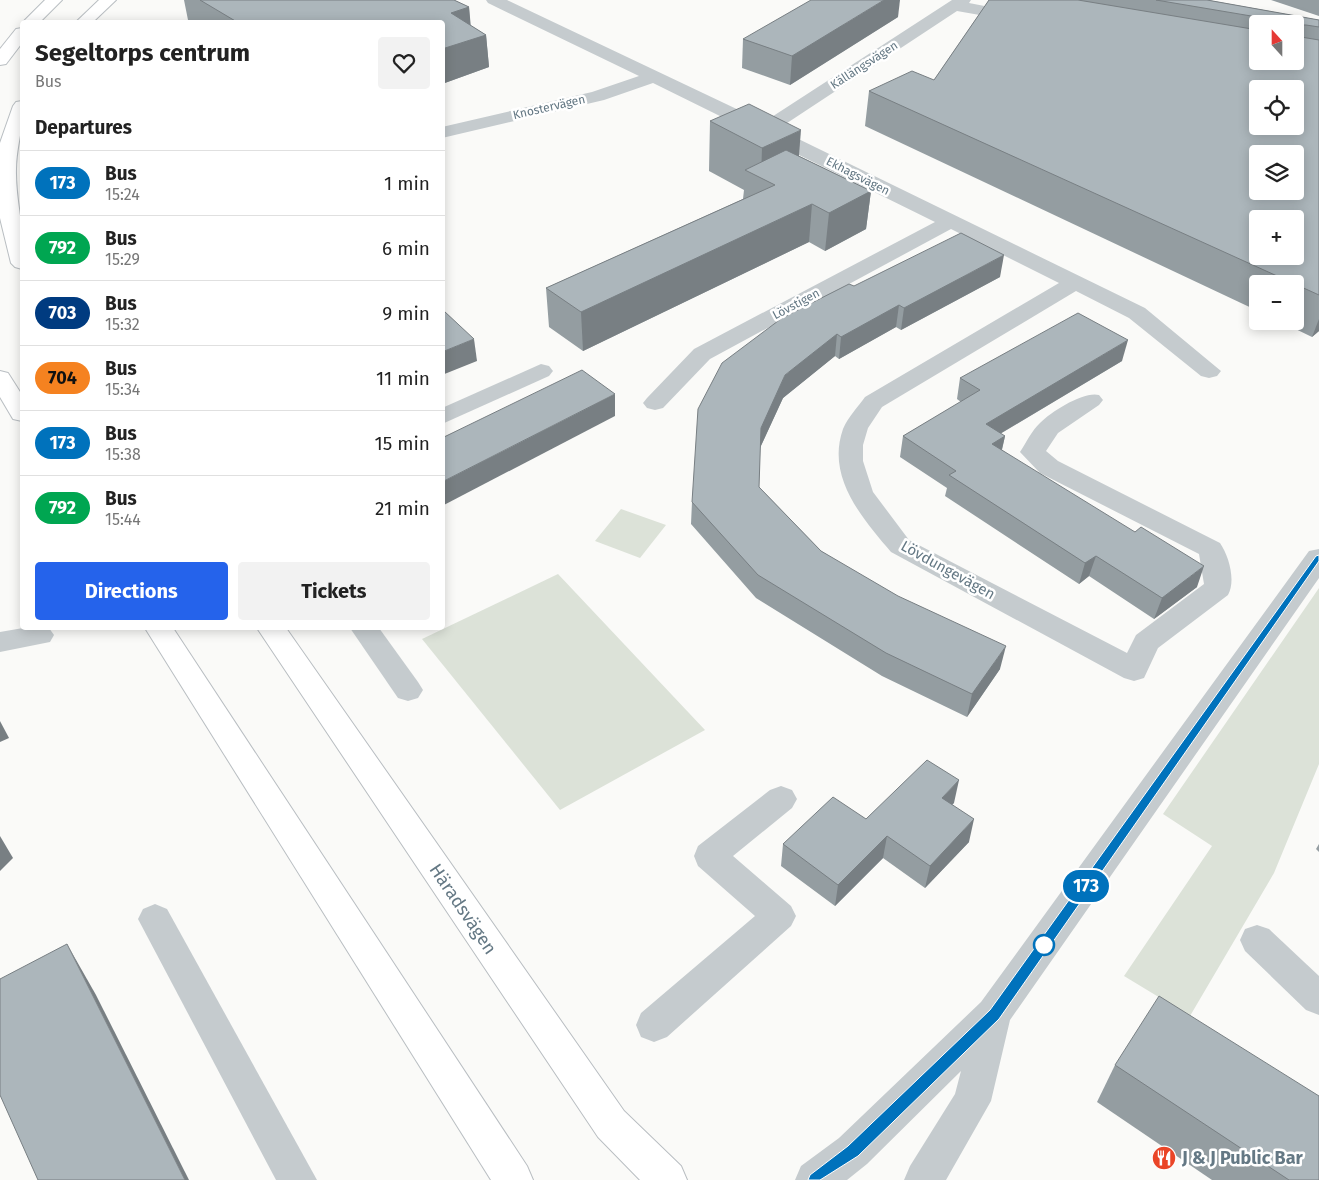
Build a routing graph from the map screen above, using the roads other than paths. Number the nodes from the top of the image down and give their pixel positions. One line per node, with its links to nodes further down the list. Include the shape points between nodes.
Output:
1 (54, 0): 5 (main road)
2 (108, 0): 6 (main road)
3 (494, 0): 10 (street, Ekhagsvägen)
4 (959, 3): 7 (street); 12 (street, Källängsvägen)
5 (34, 20)
6 (86, 20)
7 (1033, 20)
8 (20, 35): 9 (main road)
9 (0, 60)
10 (654, 77): 12 (street, Ekhagsvägen); 13 (street, Knostervägen, via 598,96)
11 (20, 110): 15 (main road, via 13,126 6,168 14,243)
12 (765, 130): 14 (street, Ekhagsvägen)
13 (445, 131)
14 (950, 222): 16 (street, Ekhagsvägen); 21 (street, Lövstigen, via 702,354)
15 (20, 258)
16 (1074, 283): 18 (street, Ekhagsvägen, via 1137,313); 20 (street, Lövdungevägen, via 873,402 856,428 851,454 854,475 863,500 900,546 1134,670 1146,642 1218,588 1217,572 1211,549 1050,467 1032,452 1049,428)
17 (541, 371): 23 (street)
18 (1209, 371)
19 (0, 378): 22 (main road)
20 (1091, 400)
21 (655, 403)
22 (20, 411)
23 (445, 416)
24 (1319, 558): 35 (street)
25 (160, 630): 38 (main road)
26 (272, 630): 39 (main road, Häradsvägen, via 611,1124)
27 (365, 630): 30 (street)
28 (40, 635): 29 (street)
29 (0, 642)
30 (408, 690)
31 (781, 798): 36 (street, via 710,856 779,916)
32 (155, 919): 37 (street)
33 (1257, 940): 34 (street)
34 (1319, 999)
35 (994, 1014): 40 (street, via 853,1151); 41 (street, via 972,1101)
36 (654, 1025)
37 (297, 1180)
38 (513, 1180)
39 (667, 1180)
40 (815, 1180)
41 (924, 1180)

